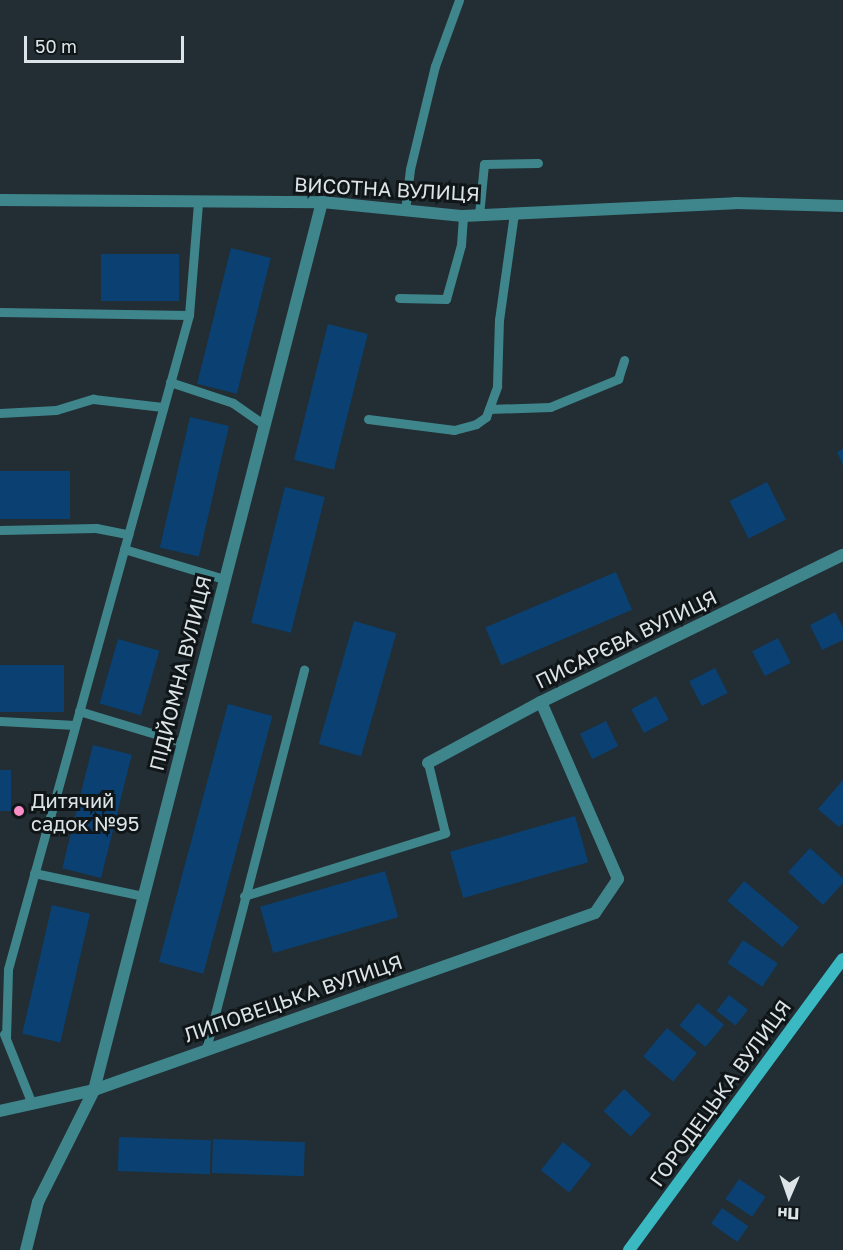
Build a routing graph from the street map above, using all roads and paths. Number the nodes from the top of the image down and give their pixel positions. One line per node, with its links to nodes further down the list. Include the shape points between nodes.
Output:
1 (459, 0): 7 (lane, via 435,66 410,169)
2 (538, 163): 9 (lane, via 483,164)
3 (0, 200): 5 (street, ВИСОТНА ВУЛИЦЯ)
4 (322, 202): 5 (street, ВИСОТНА ВУЛИЦЯ); 7 (street, ВИСОТНА ВУЛИЦЯ); 20 (street, ПІДЙОМНА ВУЛИЦЯ)
5 (198, 204): 13 (lane)
6 (843, 206): 8 (street, ВИСОТНА ВУЛИЦЯ, via 735,202)
7 (405, 211): 10 (street, ВИСОТНА ВУЛИЦЯ)
8 (514, 213): 9 (street, ВИСОТНА ВУЛИЦЯ); 17 (lane, via 499,320 497,386)
9 (479, 215): 10 (street, ВИСОТНА ВУЛИЦЯ)
10 (463, 216): 11 (lane, via 461,245 446,299)
11 (399, 298)
12 (0, 312): 13 (lane)
13 (189, 315): 15 (lane)
14 (624, 360): 17 (lane, via 618,378 550,407)
15 (170, 382): 16 (lane); 20 (lane, via 233,403)
16 (163, 407): 18 (lane, via 93,399 56,410); 22 (lane)
17 (489, 409): 19 (lane, via 476,424 454,430)
18 (0, 413)
19 (368, 418)
20 (264, 425): 25 (street, ПІДЙОМНА ВУЛИЦЯ)
21 (0, 530): 22 (lane, via 96,528)
22 (128, 534): 23 (lane)
23 (124, 549): 25 (lane); 28 (lane)
24 (843, 555): 27 (street, ПИСАРЄВА ВУЛИЦЯ)
25 (224, 579): 31 (street, ПІДЙОМНА ВУЛИЦЯ)
26 (304, 669): 35 (lane)
27 (541, 702): 32 (street, ПИСАРЄВА ВУЛИЦЯ); 39 (street, ЛИПОВЕЦЬКА ВУЛИЦЯ, via 618,879 595,913)
28 (79, 711): 30 (lane); 31 (lane)
29 (0, 721): 30 (lane)
30 (75, 725): 33 (lane)
31 (182, 742): 34 (street, ПІДЙОМНА ВУЛИЦЯ)
32 (428, 763): 35 (lane, via 445,833)
33 (34, 873): 34 (lane); 38 (lane, via 8,969)
34 (143, 896): 40 (street, ПІДЙОМНА ВУЛИЦЯ)
35 (244, 896): 39 (lane)
36 (843, 960): 44 (main road, ГОРОДЕЦЬКА ВУЛИЦЯ)
37 (0, 1027): 38 (lane)
38 (6, 1038): 41 (lane)
39 (206, 1049): 40 (street, ЛИПОВЕЦЬКА ВУЛИЦЯ)
40 (94, 1090): 41 (street, ЛИПОВЕЦЬКА ВУЛИЦЯ); 43 (street, ПІДЙОМНА ВУЛИЦЯ, via 38,1202)
41 (32, 1104): 42 (street, ЛИПОВЕЦЬКА ВУЛИЦЯ)
42 (0, 1111)
43 (26, 1250)
44 (629, 1250)

